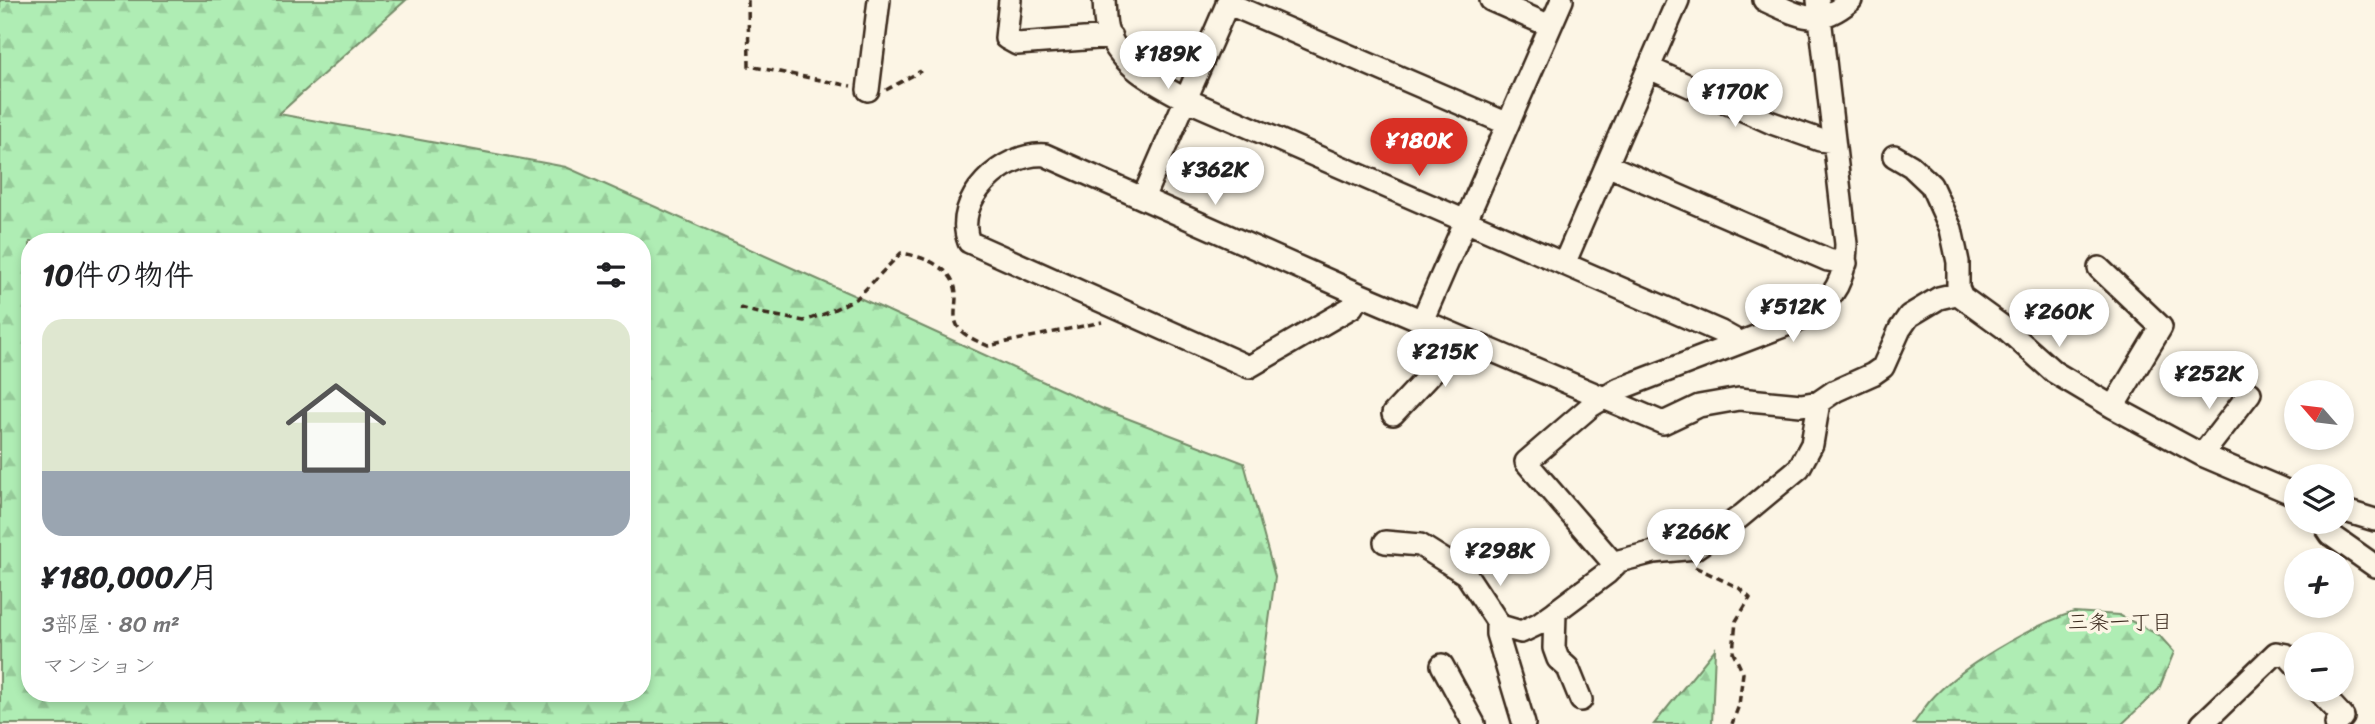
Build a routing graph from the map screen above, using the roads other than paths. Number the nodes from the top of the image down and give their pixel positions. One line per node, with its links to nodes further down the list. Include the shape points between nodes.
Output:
1 (879, 0): 14 (street)
2 (1010, 0): 12 (street, via 1006,38 1017,44)
3 (1104, 0): 12 (street)
4 (1490, 0): 11 (street)
5 (1562, 0): 11 (street)
6 (1678, 0): 13 (street)
7 (1764, 0): 10 (street, via 1806,18)
8 (1851, 0): 10 (street, via 1837,13)
9 (1228, 2): 15 (street); 16 (street)
10 (1819, 9): 17 (street)
11 (1550, 26): 16 (street)
12 (1111, 37): 15 (street, via 1136,71)
13 (1648, 68): 17 (street, via 1772,123); 19 (street)
14 (868, 90)
15 (1187, 100): 20 (street); 21 (street)
16 (1508, 124): 21 (street)
17 (1835, 142): 22 (street)
18 (1894, 156): 25 (street, via 1931,185 1951,229)
19 (1607, 165): 22 (street, via 1828,260); 23 (street)
20 (1143, 198): 26 (street); 26 (street, via 1045,155 1032,154 1014,160 978,188 964,231 969,242 1249,366 1352,307)
21 (1465, 221): 23 (street); 27 (street)
22 (1846, 263): 29 (street, via 1836,292 1822,308)
23 (1564, 264): 29 (street)
24 (2099, 268): 33 (street, via 2161,327)
25 (1960, 293): 32 (street, via 1939,298 1909,316 1882,367); 33 (street, via 2054,372)
26 (1359, 294): 27 (street)
27 (1422, 321): 28 (street)
28 (1460, 337): 31 (street); 34 (street)
29 (1739, 342): 31 (street)
30 (2250, 393): 35 (street)
31 (1605, 398): 32 (street, via 1663,423 1699,406 1739,399 1801,405); 41 (street, via 1526,462)
32 (1819, 402): 41 (street, via 1812,444 1799,468 1740,517 1695,548 1654,552)
33 (2113, 407): 35 (street)
34 (1393, 414)
35 (2202, 455): 36 (street)
36 (2284, 490)
37 (2354, 514): 38 (street)
38 (2375, 520)
39 (2330, 534): 42 (street)
40 (1385, 542): 44 (street, via 1420,545 1466,574)
41 (1615, 565): 43 (street)
42 (2375, 566)
43 (1555, 612): 44 (street, via 1521,632); 47 (street, via 1554,648)
44 (1497, 625): 50 (street)
45 (2284, 654): 51 (street, via 2276,653)
46 (1442, 665): 49 (street)
47 (1581, 700)
48 (2329, 702): 52 (street, via 2343,717)
49 (1474, 724)
50 (1524, 724)
51 (2202, 724)
52 (2336, 724)

